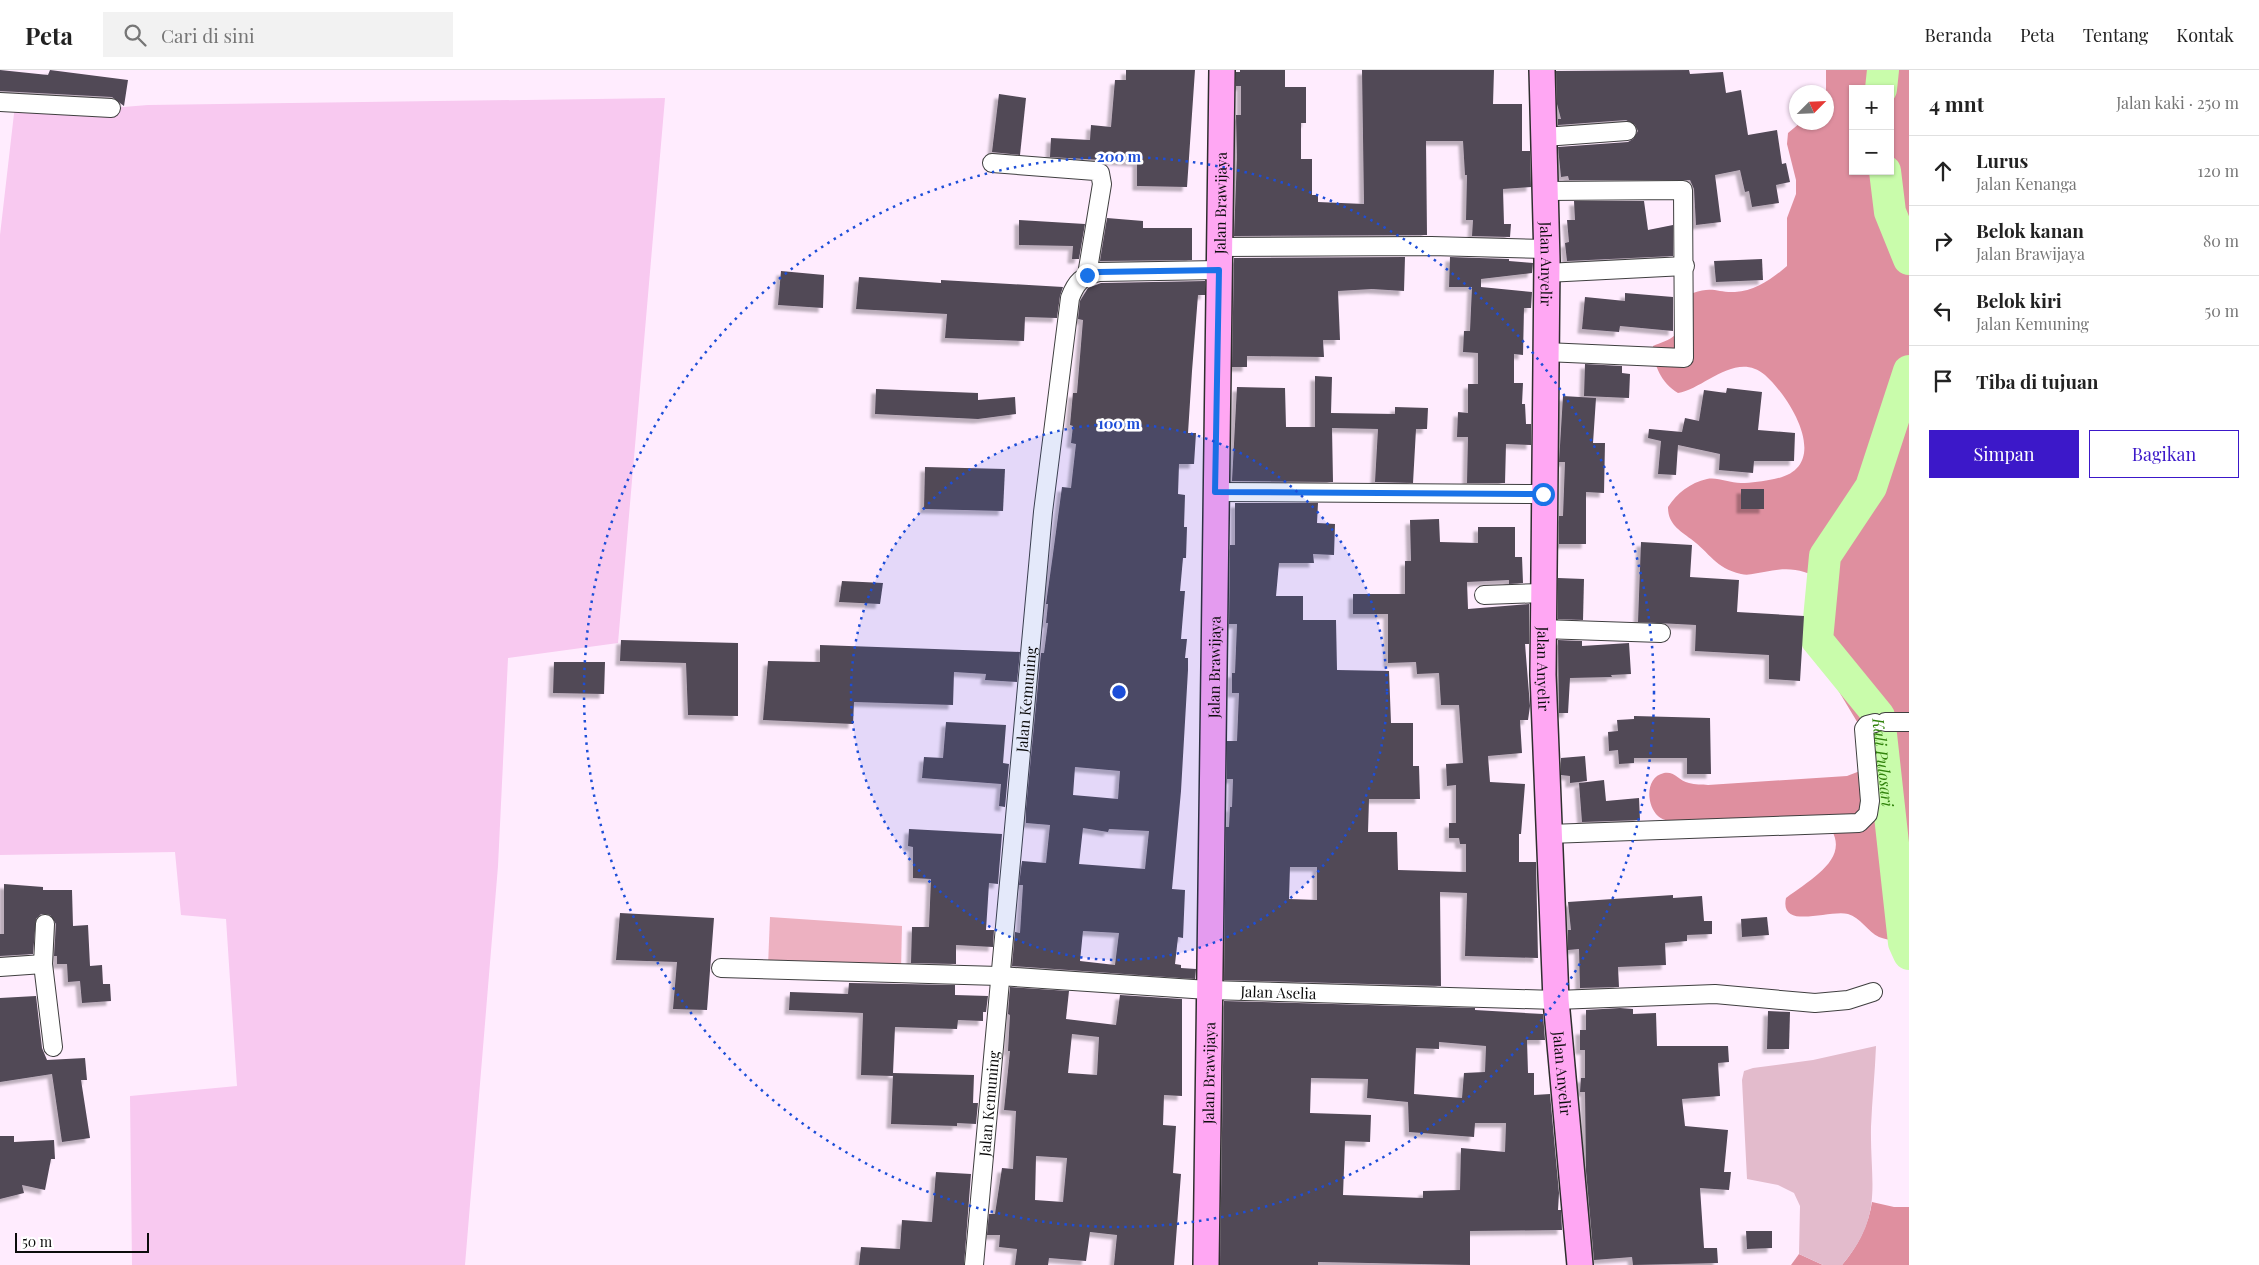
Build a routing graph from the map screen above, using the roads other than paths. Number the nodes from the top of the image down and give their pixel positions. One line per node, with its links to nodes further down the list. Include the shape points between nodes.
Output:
1 (1222, 70): 9 (street, Jalan Brawijaya)
2 (1542, 70): 6 (street, Jalan Anyelir)
3 (0, 102): 4 (street)
4 (111, 108)
5 (1627, 131): 6 (street)
6 (1544, 137): 8 (street, Jalan Anyelir)
7 (992, 163): 12 (street, via 1096,170 1100,173 1102,184)
8 (1545, 191): 10 (street, Jalan Anyelir); 11 (street, via 1683,190)
9 (1220, 258): 10 (street, via 1431,246); 12 (street); 14 (street, Jalan Brawijaya)
10 (1546, 261): 11 (street); 13 (street, Jalan Anyelir)
11 (1685, 266): 13 (street, via 1684,358)
12 (1087, 275): 26 (street, Jalan Kemuning, via 1076,283 1070,298 1043,512)
13 (1546, 352): 15 (street, Jalan Anyelir)
14 (1215, 492): 15 (street); 27 (street, Jalan Brawijaya)
15 (1543, 494): 16 (street, Jalan Anyelir)
16 (1542, 593): 17 (street); 18 (street, Jalan Anyelir)
17 (1484, 595)
18 (1542, 629): 19 (street); 21 (street, Jalan Anyelir)
19 (1661, 633)
20 (1909, 722): 21 (street, via 1867,725 1864,729 1870,801 1868,814 1859,823)
21 (1549, 834): 29 (street, Jalan Anyelir)
22 (45, 924): 23 (street)
23 (43, 964): 24 (street); 30 (street)
24 (0, 967)
25 (721, 968): 26 (street, Jalan Aselia)
26 (999, 976): 27 (street, Jalan Aselia); 31 (street, Jalan Kemuning)
27 (1208, 990): 29 (street, Jalan Aselia); 32 (street, Jalan Brawijaya)
28 (1873, 992): 29 (street, Jalan Aselia, via 1848,1000 1815,1003 1715,994)
29 (1556, 1000): 33 (street, Jalan Anyelir)
30 (53, 1047)
31 (974, 1265)
32 (1206, 1265)
33 (1580, 1265)

